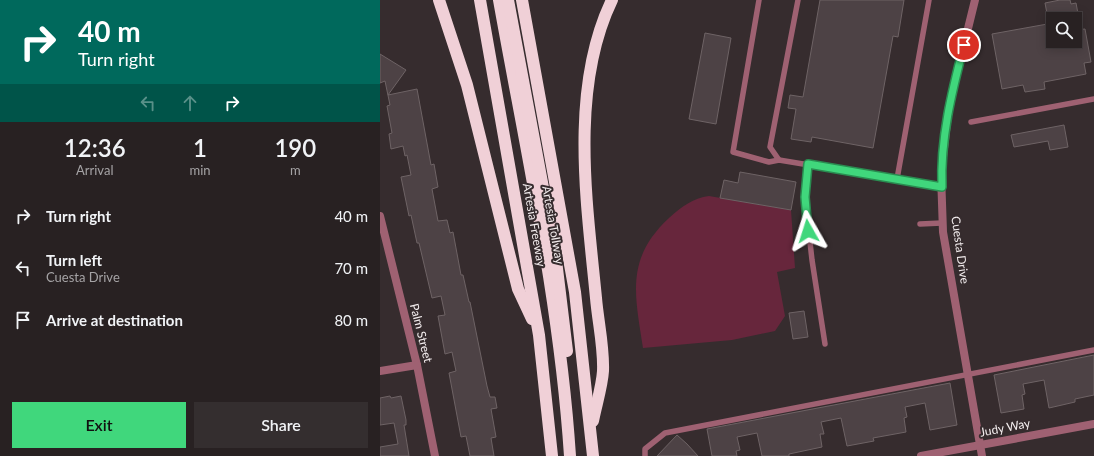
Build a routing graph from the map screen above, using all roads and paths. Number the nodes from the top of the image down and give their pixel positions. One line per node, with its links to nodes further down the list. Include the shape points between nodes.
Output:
1 (439, 0): 21 (highway, via 467,85 518,289)
2 (480, 0): 21 (highway, Artesia Freeway)
3 (499, 0): 32 (highway, Artesia Tollway, via 548,275 566,403)
4 (508, 0): 33 (highway, Artesia Tollway, via 555,252 575,409)
5 (522, 0): 28 (highway, via 575,292)
6 (612, 0): 28 (highway, via 593,58 586,110 585,154 603,371)
7 (759, 0): 13 (lane, via 733,152 769,162)
8 (798, 0): 13 (lane, via 770,147)
9 (929, 0): 15 (lane)
10 (975, 0): 16 (street, Cuesta Drive, via 949,106 941,174)
11 (1094, 99): 12 (lane)
12 (971, 122)
13 (779, 160): 14 (lane)
14 (808, 164): 15 (lane); 22 (lane, via 805,197 808,231)
15 (897, 179): 16 (lane)
16 (942, 187): 18 (street, Cuesta Drive)
17 (380, 216): 20 (street, Palm Street)
18 (942, 223): 19 (lane); 26 (street, Cuesta Drive)
19 (920, 224)
20 (382, 240): 24 (street, Palm Street)
21 (539, 335): 31 (highway, Artesia Freeway)
22 (825, 344)
23 (1094, 350): 26 (lane)
24 (417, 364): 25 (street); 30 (street, Palm Street)
25 (380, 371)
26 (968, 375): 29 (street, Cuesta Drive); 35 (lane, via 665,433 645,449)
27 (1094, 424): 29 (street, Judy Way)
28 (591, 434): 34 (highway)
29 (980, 445): 36 (street, Judy Way); 37 (street, Cuesta Drive)
30 (434, 456)
31 (552, 456)
32 (570, 456)
33 (578, 456)
34 (593, 456)
35 (645, 456)
36 (921, 456)
37 (982, 456)

